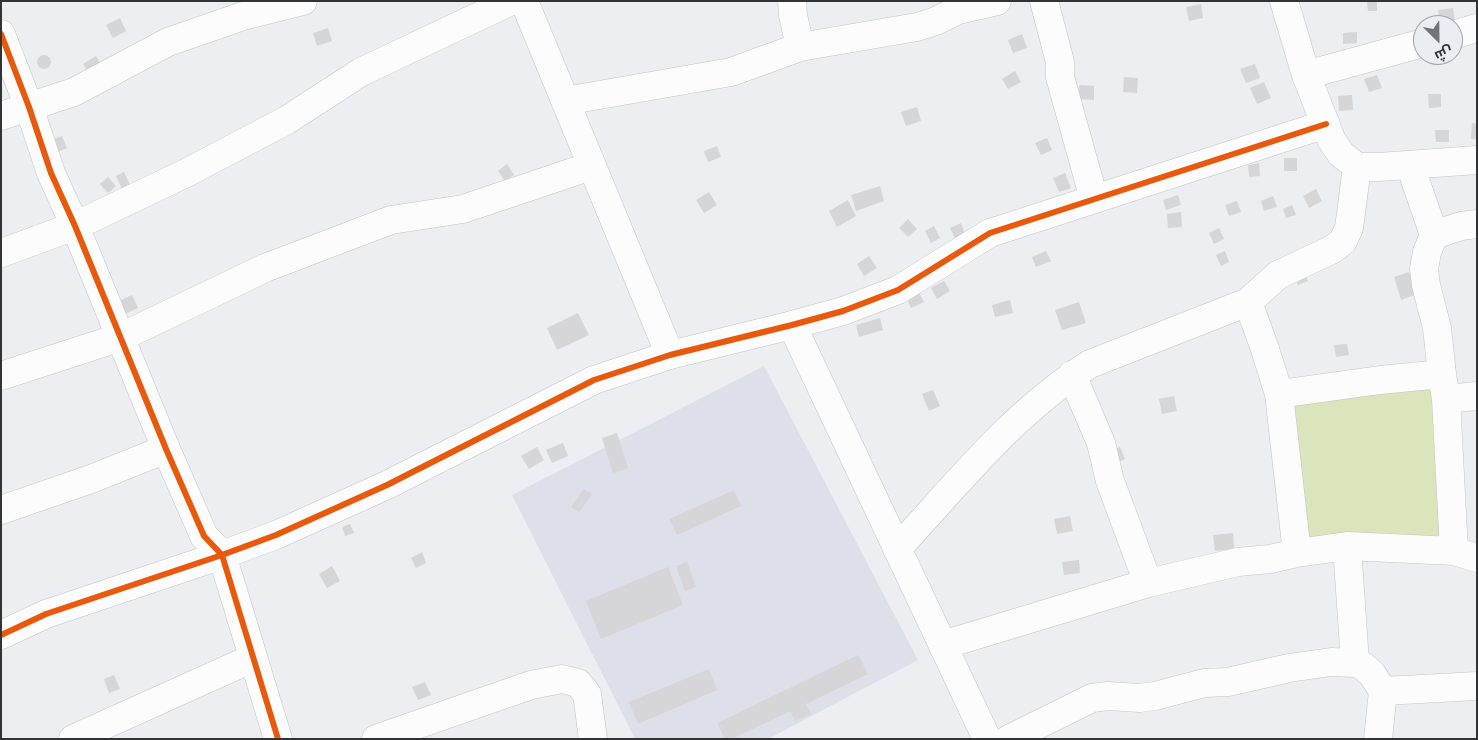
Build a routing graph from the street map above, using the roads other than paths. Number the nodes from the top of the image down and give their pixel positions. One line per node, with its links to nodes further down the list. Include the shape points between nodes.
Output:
1 (303, 1): 16 (street, via 243,16 168,42 74,92)
2 (511, 1): 25 (street, via 361,72 287,120)
3 (524, 1): 15 (street)
4 (792, 1): 13 (street)
5 (996, 1): 8 (street)
6 (1044, 1): 23 (street, via 1060,62 1060,77)
7 (1284, 1): 14 (street)
8 (956, 6): 13 (street, via 936,21 917,27)
9 (1477, 28): 10 (street)
10 (1463, 32)
11 (1, 34): 16 (street)
12 (1413, 46): 14 (street)
13 (800, 47): 15 (street, via 730,72)
14 (1306, 76): 18 (street)
15 (565, 101): 21 (street)
16 (29, 107): 17 (street); 25 (street, via 51,173)
17 (1, 116)
18 (1326, 124): 22 (street, via 1340,154); 23 (street)
19 (1477, 160): 20 (street)
20 (1410, 165): 22 (street); 26 (street)
21 (592, 166): 30 (street, via 463,209 391,220 265,268); 31 (street)
22 (1357, 167): 28 (street, via 1349,228 1343,241 1278,275)
23 (1094, 199): 29 (street, via 990,233 898,290)
24 (1477, 224): 26 (street)
25 (75, 226): 27 (street); 30 (street)
26 (1434, 235): 34 (street, via 1424,268 1437,328)
27 (1, 252)
28 (1248, 302): 32 (street, via 1090,364); 35 (street)
29 (792, 325): 31 (street); 40 (street)
30 (121, 337): 33 (street); 37 (street)
31 (670, 354): 42 (street, via 594,380 387,485 276,535)
32 (1072, 375): 40 (street, via 1020,416); 44 (street, via 1101,443 1110,481)
33 (1, 376)
34 (1444, 387): 35 (street, via 1380,380); 36 (street); 43 (street)
35 (1278, 394): 41 (street)
36 (1477, 396)
37 (166, 449): 38 (street); 42 (street, via 204,536)
38 (1, 510)
39 (1347, 546): 41 (street); 43 (street); 48 (street)
40 (897, 549): 46 (street)
41 (1297, 553): 44 (street, via 1238,562)
42 (222, 555): 45 (street, via 46,614); 47 (street)
43 (1465, 555)
44 (1148, 583): 46 (street)
45 (1, 635)
46 (943, 645): 51 (street)
47 (253, 658): 52 (street); 53 (street)
48 (1355, 663): 50 (street, via 1372,674); 51 (street, via 1331,662 1289,668 1140,698 1092,698)
49 (1477, 686): 50 (street)
50 (1384, 691): 56 (street)
51 (987, 737)
52 (73, 739)
53 (278, 739)
54 (376, 739): 55 (street, via 531,685 562,679 578,683 587,694)
55 (593, 739)
56 (1378, 739)

